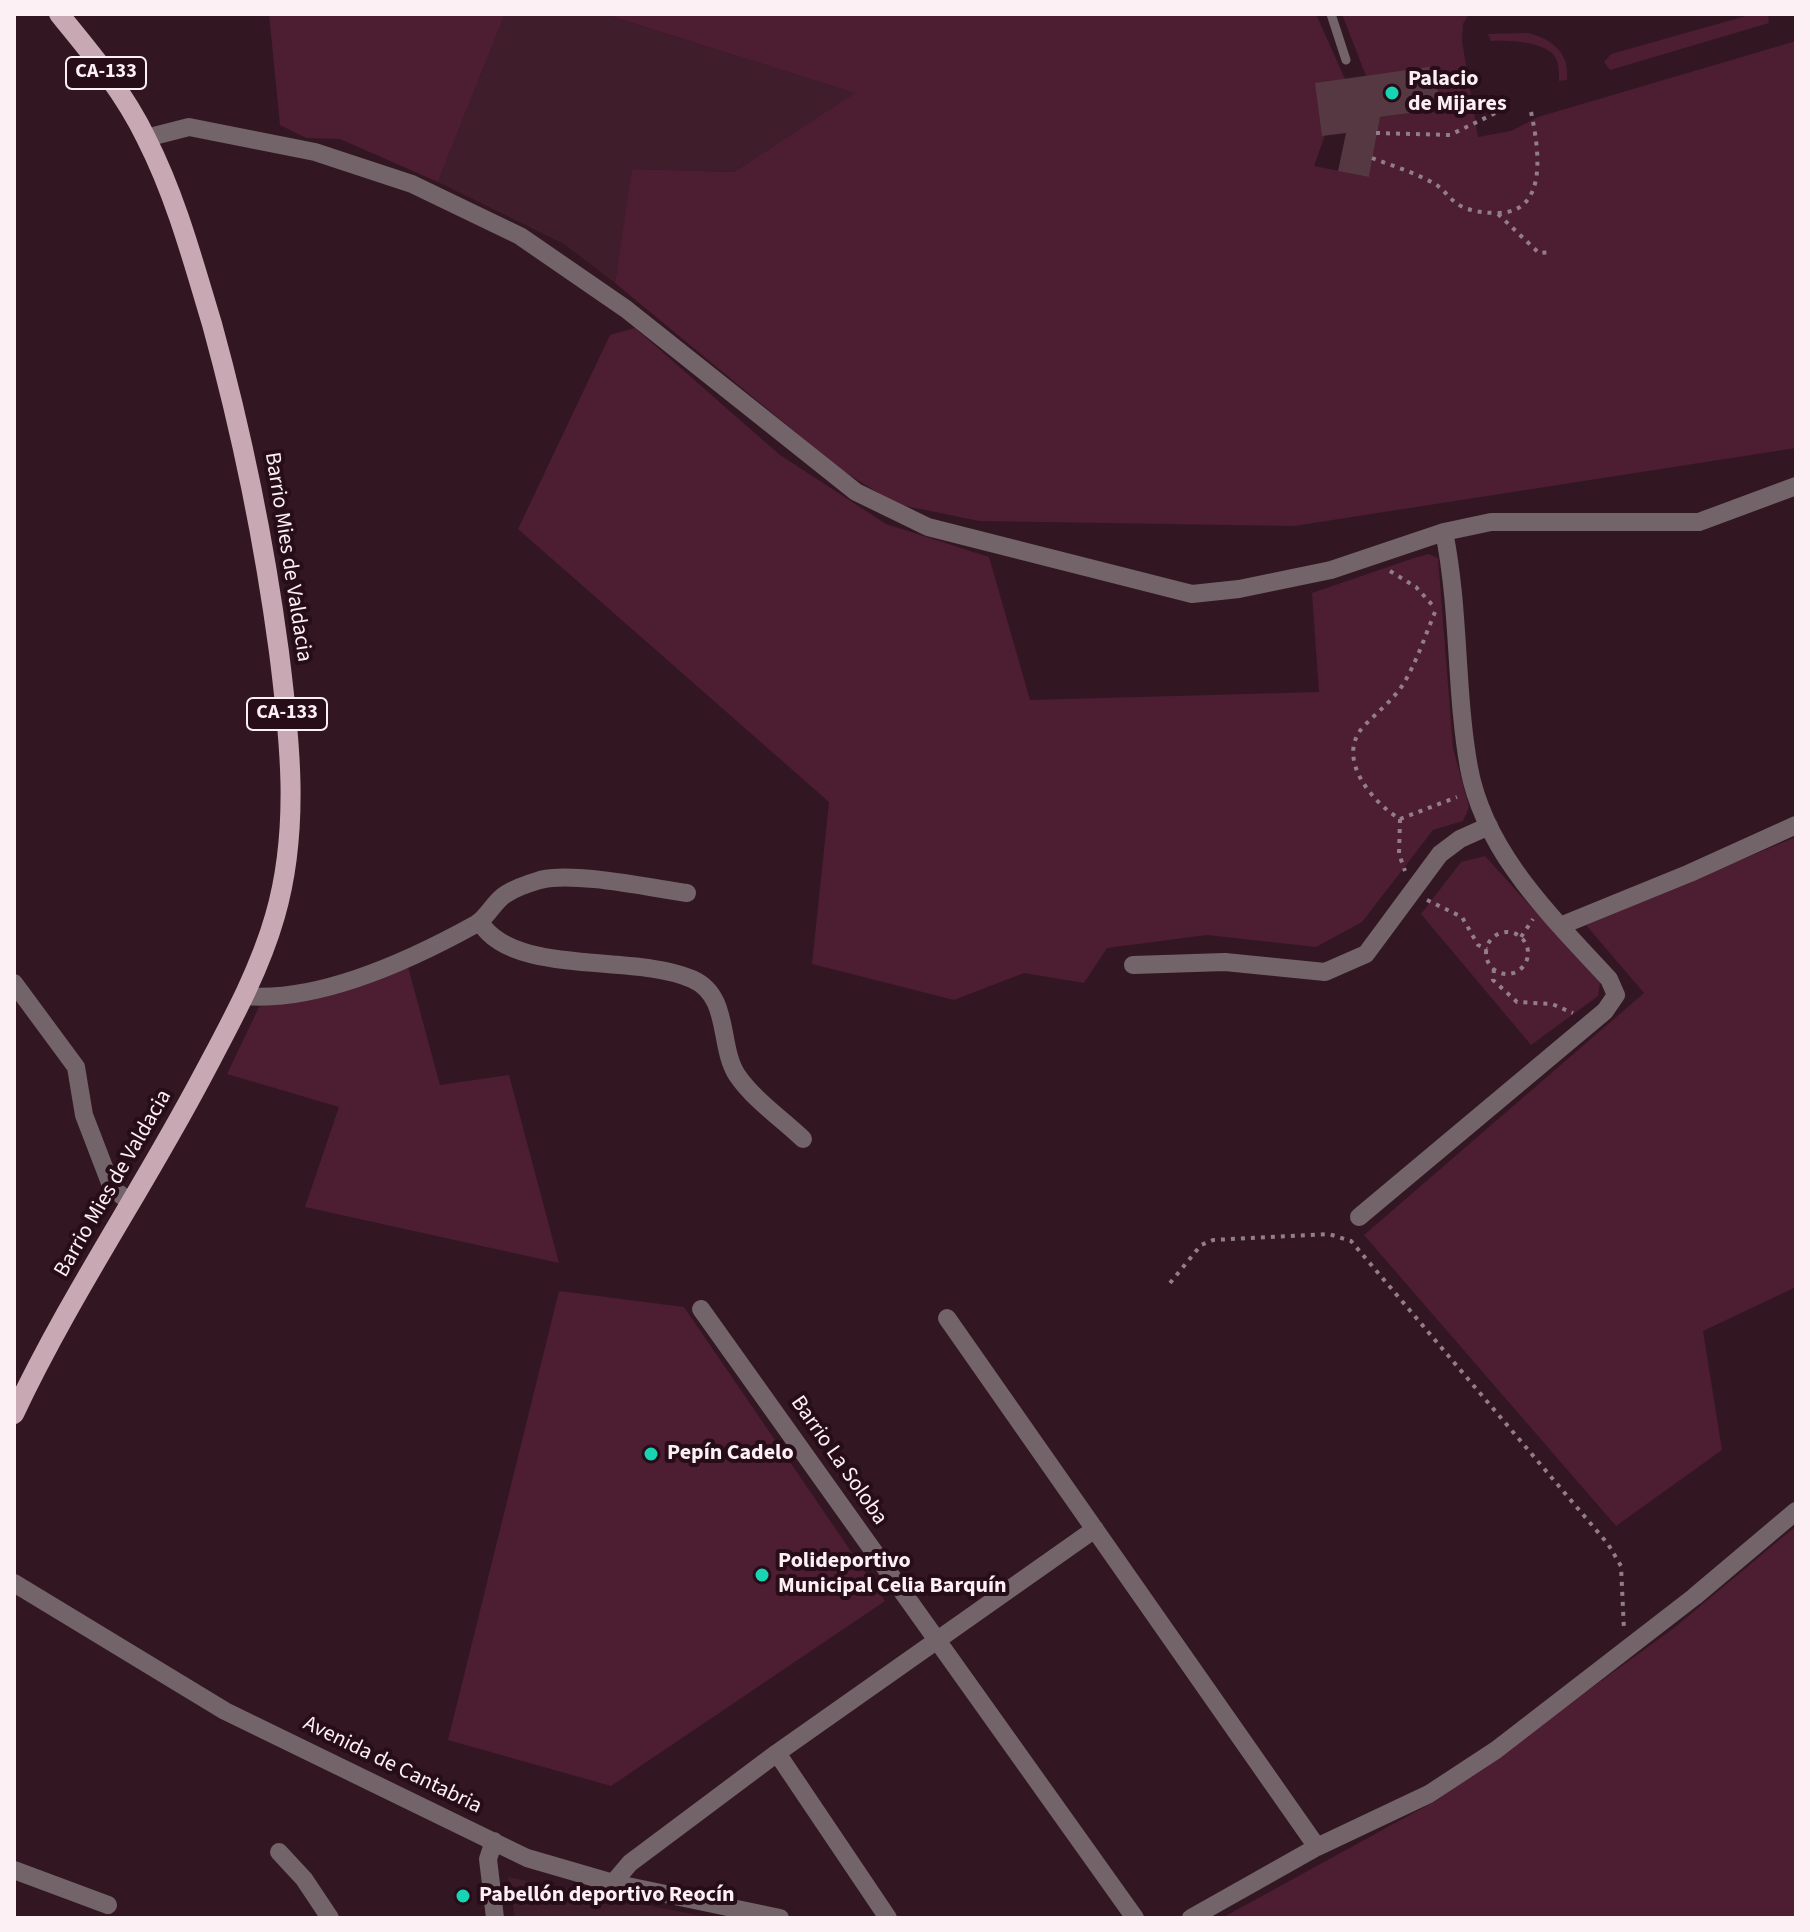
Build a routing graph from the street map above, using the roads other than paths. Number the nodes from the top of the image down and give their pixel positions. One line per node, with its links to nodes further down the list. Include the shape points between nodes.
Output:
1 (59, 14): 4 (main road, CA-133, via 129,106)
2 (1331, 14): 3 (lane)
3 (1346, 60)
4 (146, 138): 6 (street, via 189,127 315,152 412,184 520,236 626,309 856,492 928,527 1192,594 1316,574); 14 (main road, Barrio Mies de Valdacia / CA-133, via 194,261 234,404 266,552 287,713 288,854 276,915)
5 (1796, 486): 6 (street, via 1699,522 1491,522)
6 (1444, 532): 8 (street, via 1465,734)
7 (1796, 825): 11 (street)
8 (1489, 826): 11 (street, via 1520,877); 12 (street, via 1440,854 1366,954 1325,972 1225,962)
9 (687, 893): 10 (street, via 543,879 506,894)
10 (480, 922): 14 (street, via 389,967 296,993); 15 (street, via 487,934 510,948 538,956 647,966 693,979 708,990 721,1016 736,1074)
11 (1560, 926): 17 (street, via 1616,990 1612,1004)
12 (1133, 965)
13 (14, 983): 16 (street, via 76,1067 84,1115 112,1188)
14 (244, 996): 16 (main road, Barrio Mies de Valdacia / CA-133)
15 (803, 1139)
16 (131, 1203): 20 (main road, Barrio Mies de Valdacia / CA-133)
17 (1359, 1217)
18 (701, 1309): 24 (street, Barrio La Soloba)
19 (947, 1318): 22 (street)
20 (14, 1414)
21 (1796, 1511): 27 (street, via 1496,1750 1429,1794)
22 (1095, 1529): 24 (street); 27 (street)
23 (14, 1583): 26 (street, Avenida de Cantabria, via 225,1711)
24 (937, 1640): 25 (street); 36 (street, Barrio La Soloba)
25 (777, 1753): 30 (street, via 630,1863); 35 (street)
26 (494, 1841): 30 (street, Avenida de Cantabria, via 527,1858); 33 (street, via 488,1859)
27 (1317, 1847): 37 (street)
28 (279, 1852): 32 (street)
29 (14, 1870): 31 (street)
30 (613, 1883): 34 (street, Avenida de Cantabria)
31 (108, 1905)
32 (330, 1918)
33 (495, 1918)
34 (780, 1918)
35 (888, 1918)
36 (1135, 1918)
37 (1191, 1918)

